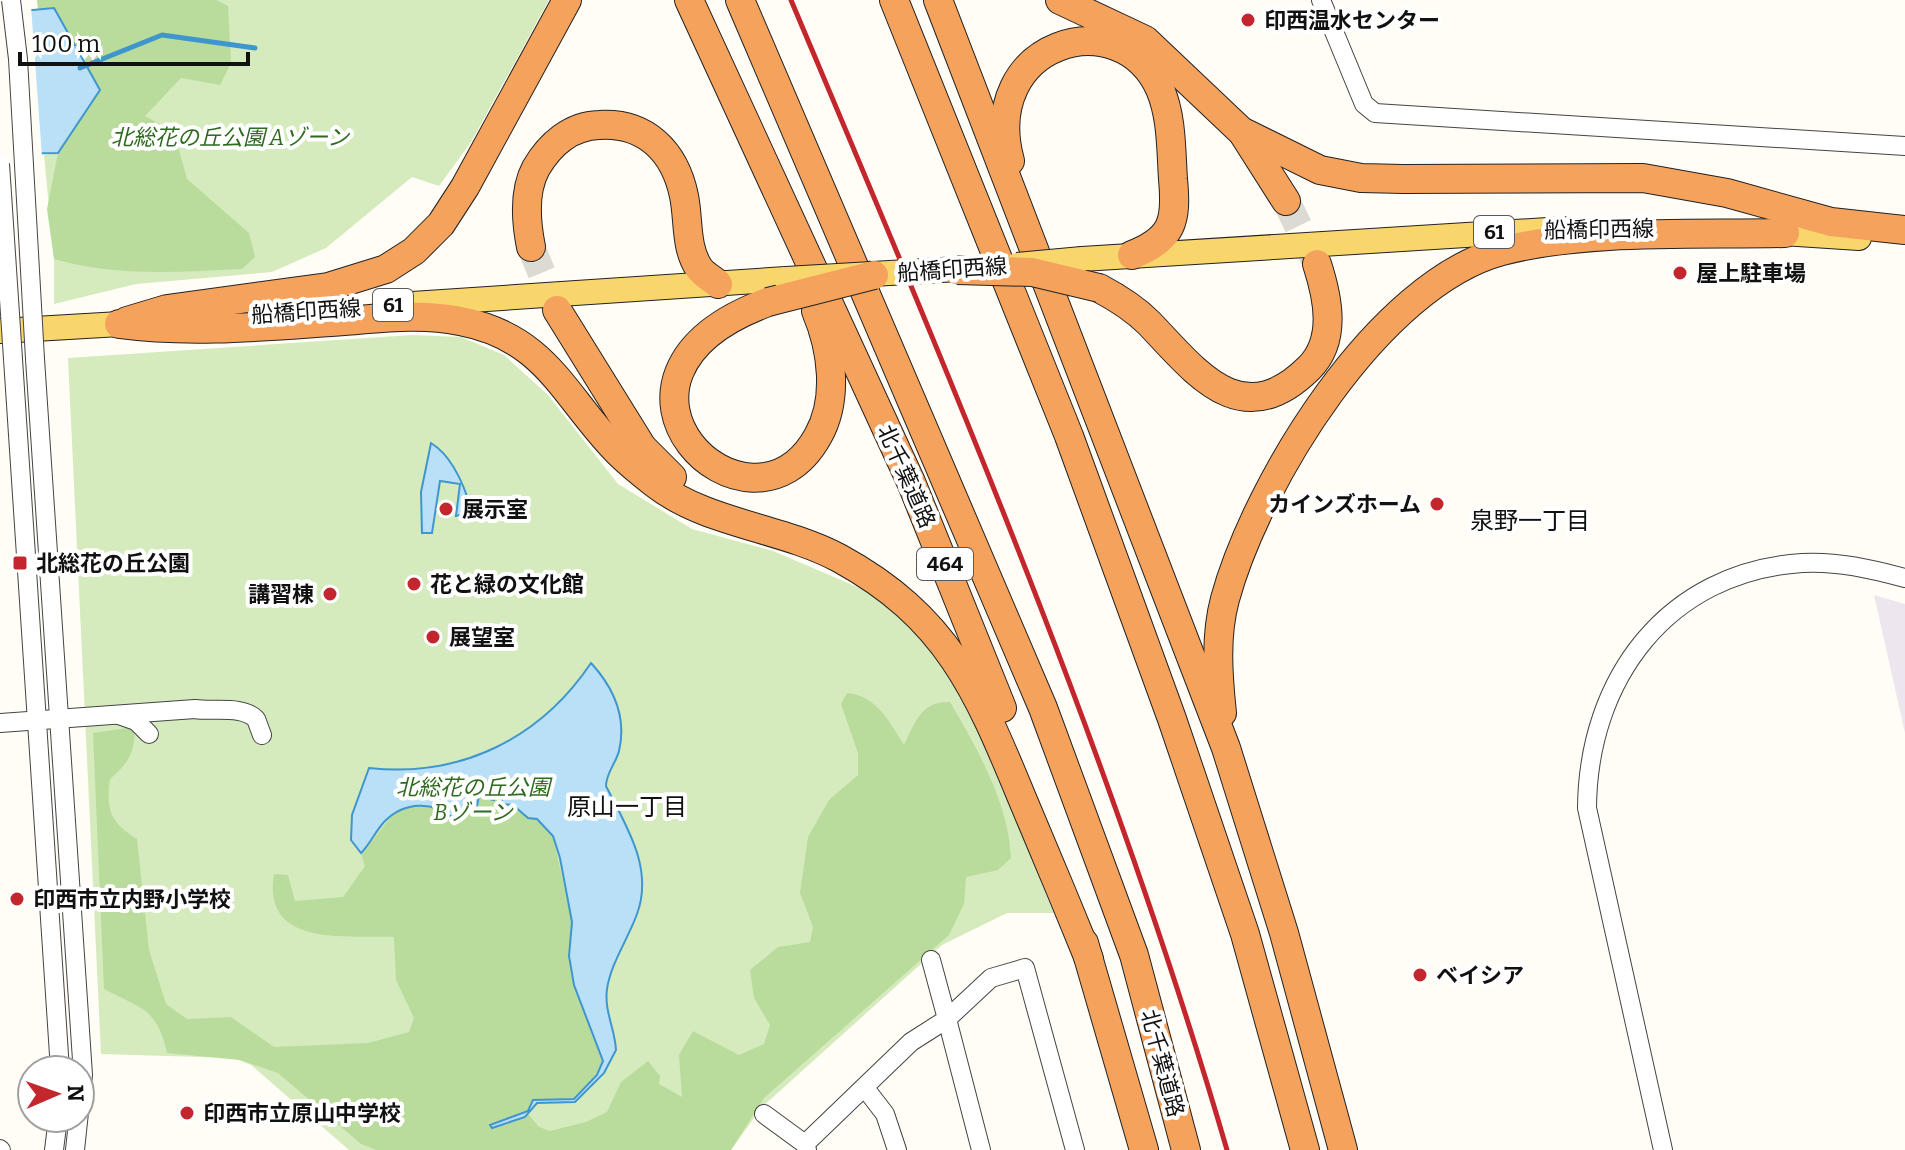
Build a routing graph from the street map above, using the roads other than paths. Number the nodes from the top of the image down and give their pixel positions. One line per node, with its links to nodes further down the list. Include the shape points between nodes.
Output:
1 (11, 0): 30 (street, bridge)
2 (567, 0): 24 (highway, via 465,187 441,224 414,251 386,269 344,283 167,309)
3 (689, 0): 9 (highway, 北千葉道路 / 464)
4 (740, 0): 48 (highway, 北千葉道路 / 464, via 1043,708 1134,955)
5 (894, 0): 49 (highway, via 1069,436 1172,719 1245,934)
6 (938, 0): 26 (highway)
7 (1060, 0): 10 (highway, via 1145,40)
8 (1321, 0): 11 (street, via 1364,104 1375,113)
9 (707, 41): 21 (highway, bridge, via 712,71 824,330 830,368 826,422 811,450 773,475 743,478 713,467 691,448 679,429 676,384 685,358 704,335 733,315 768,302); 36 (highway, 北千葉道路 / 464, via 917,497 1011,731)
10 (1241, 131): 13 (highway); 14 (highway, via 1320,170 1361,178 1643,178 1727,193 1831,222)
11 (1905, 146)
12 (0, 164): 31 (street, bridge)
13 (1286, 201)
14 (1905, 230)
15 (1785, 233): 16 (main road, 船橋印西線 / 61); 18 (main road, 船橋印西線 / 61, via 1593,227); 35 (highway, via 1547,242 1499,251 1443,277 1408,303 1342,374 1269,493 1240,553 1224,601 1218,643)
16 (1905, 243)
17 (531, 247): 22 (highway, via 529,195 543,155 573,130 610,124 653,137 666,152 685,197 691,250 700,270)
18 (1132, 255): 20 (main road, 船橋印西線 / 61, bridge); 26 (highway, via 1167,234 1176,210 1169,120 1160,89 1145,65 1120,48 1079,41 1057,46 1033,60 1016,79 1005,109 1005,145 1087,370)
19 (1317, 264): 20 (highway, bridge, via 1328,308 1327,335 1316,361 1295,382 1247,397 1227,394 1196,375 1148,322 1099,288 1032,272)
20 (957, 270): 21 (main road, 船橋印西線 / 61, bridge)
21 (874, 275): 22 (main road, 船橋印西線 / 61, bridge)
22 (718, 284): 24 (main road, 船橋印西線 / 61)
23 (557, 310): 27 (highway, via 642,447 666,473)
24 (119, 324): 25 (main road, 船橋印西線 / 61); 27 (highway, via 169,330 442,318 489,327 548,365 614,449 661,488)
25 (0, 331)
26 (1102, 427): 35 (highway)
27 (759, 526): 36 (highway, via 807,543 867,575 907,603 952,653 983,703)
28 (1905, 578): 51 (street, via 1835,564 1769,567 1739,576 1680,607 1650,634 1608,695 1587,766 1587,808)
29 (116, 714): 30 (street); 33 (street, via 136,721); 34 (street, via 240,710 256,719)
30 (60, 719): 31 (street); 43 (street, via 83,1075)
31 (37, 720): 32 (street); 39 (street)
32 (0, 723)
33 (149, 734)
34 (262, 735)
35 (1226, 748): 50 (highway)
36 (1089, 959): 47 (highway, 北千葉道路 / 464)
37 (931, 960): 38 (street)
38 (947, 1019): 40 (street, via 911,1042); 45 (street); 46 (street, via 991,978 1025,968)
39 (59, 1054)
40 (865, 1088): 42 (street); 44 (street, via 885,1114)
41 (764, 1114): 42 (street)
42 (806, 1147)
43 (75, 1150)
44 (897, 1150)
45 (981, 1150)
46 (1075, 1150)
47 (1144, 1150)
48 (1186, 1150)
49 (1305, 1150)
50 (1343, 1150)
51 (1663, 1150)

